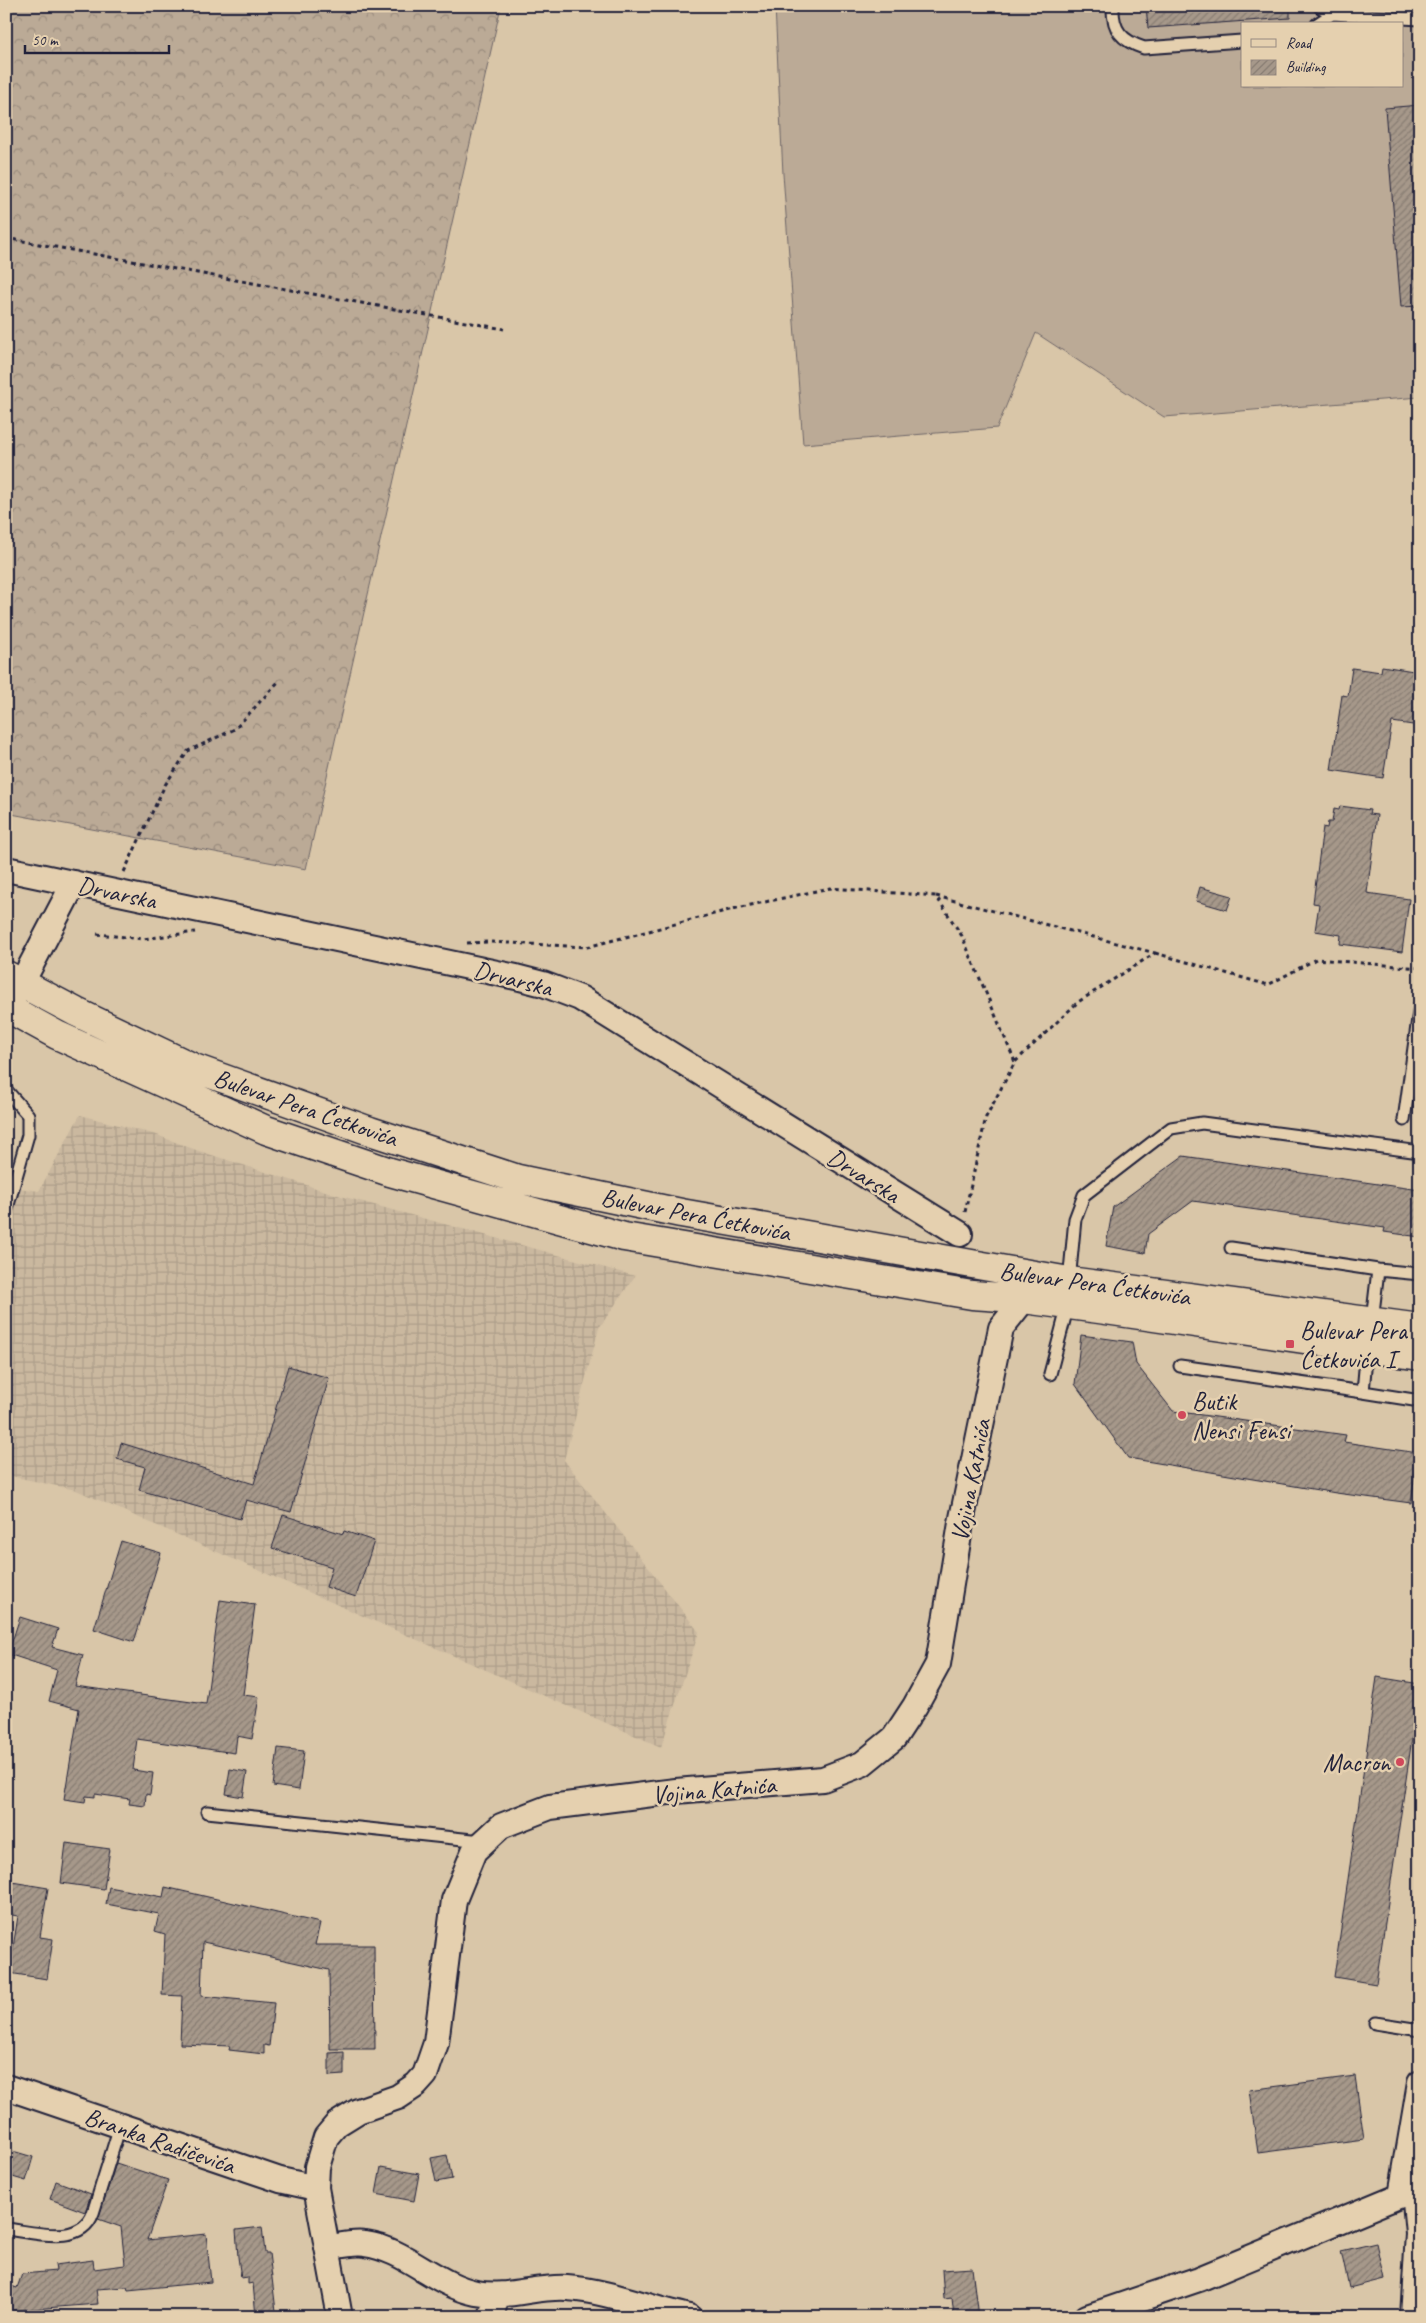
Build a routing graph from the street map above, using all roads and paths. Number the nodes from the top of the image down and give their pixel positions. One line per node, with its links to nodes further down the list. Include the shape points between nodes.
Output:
1 (1113, 6): 6 (lane, via 1118,32 1129,43 1144,48)
2 (1319, 6): 3 (lane)
3 (1332, 14): 4 (lane); 5 (lane)
4 (1420, 19)
5 (1321, 22)
6 (1241, 41)
7 (6, 238): 8 (path)
8 (504, 330)
9 (279, 681): 12 (path, via 235,729 188,751 165,785)
10 (6, 870): 11 (street, Drvarska)
11 (74, 883): 12 (street, Drvarska); 19 (street)
12 (115, 892): 14 (street, Drvarska)
13 (936, 896): 16 (path, via 830,888 737,908 587,947 489,942); 17 (path); 22 (path, via 962,936)
14 (214, 913): 15 (path, via 204,928 191,933 143,939); 27 (street, Drvarska, via 516,977 580,998)
15 (97, 934)
16 (460, 944)
17 (1155, 953): 18 (path, via 1268,984 1316,959); 22 (path, via 1078,1002)
18 (1420, 968)
19 (14, 979): 21 (street); 31 (main road, Bulevar Pera Ćetkovića, via 194,1068 370,1131 518,1179)
20 (1420, 1004): 24 (lane)
21 (7, 1010): 32 (main road, Bulevar Pera Ćetkovića, via 266,1130 390,1172 624,1237 963,1293)
22 (1015, 1062): 27 (path, via 986,1117)
23 (6, 1090): 26 (lane, via 28,1115 28,1135)
24 (1404, 1120)
25 (1420, 1152): 31 (lane, via 1202,1123 1171,1128 1084,1195 1075,1219)
26 (6, 1212)
27 (960, 1234)
28 (1232, 1248): 29 (lane)
29 (1378, 1270): 30 (lane); 33 (lane)
30 (1420, 1274)
31 (1068, 1293): 32 (main road, Bulevar Pera Ćetkovića); 33 (main road, Bulevar Pera Ćetkovića); 35 (main road, Bulevar Pera Ćetkovića); 38 (lane)
32 (1024, 1299): 42 (street, Vojina Katnića, via 1001,1328 961,1523 938,1664 894,1738 862,1764 823,1779 676,1791 550,1807 501,1826)
33 (1372, 1321): 34 (main road, Bulevar Pera Ćetkovića)
34 (1420, 1328)
35 (1367, 1347): 36 (main road, Bulevar Pera Ćetkovića); 39 (lane)
36 (1420, 1356)
37 (1180, 1366): 39 (lane)
38 (1050, 1374)
39 (1363, 1392): 40 (lane)
40 (1420, 1401)
41 (207, 1812): 42 (lane)
42 (484, 1841): 48 (street, Vojina Katnića, via 474,1850 454,1900 436,2043 425,2075 398,2097 358,2111 337,2124 326,2137 317,2167)
43 (1375, 2023): 44 (lane)
44 (1420, 2030)
45 (1420, 2083): 49 (street)
46 (6, 2087): 47 (street, Branka Radičevića)
47 (120, 2126): 48 (street, Branka Radičevića, via 280,2180); 50 (lane, via 94,2213 87,2226 71,2234)
48 (316, 2188): 51 (street, Vojina Katnića)
49 (1412, 2192): 52 (street, via 1418,2220); 56 (street, via 1198,2279)
50 (6, 2229)
51 (327, 2248): 53 (street, via 364,2244 379,2247 474,2292); 55 (street, Vojina Katnića)
52 (1418, 2271): 57 (street)
53 (494, 2306): 54 (street, via 547,2288 576,2289)
54 (686, 2316)
55 (340, 2317)
56 (1087, 2317)
57 (1413, 2317)

